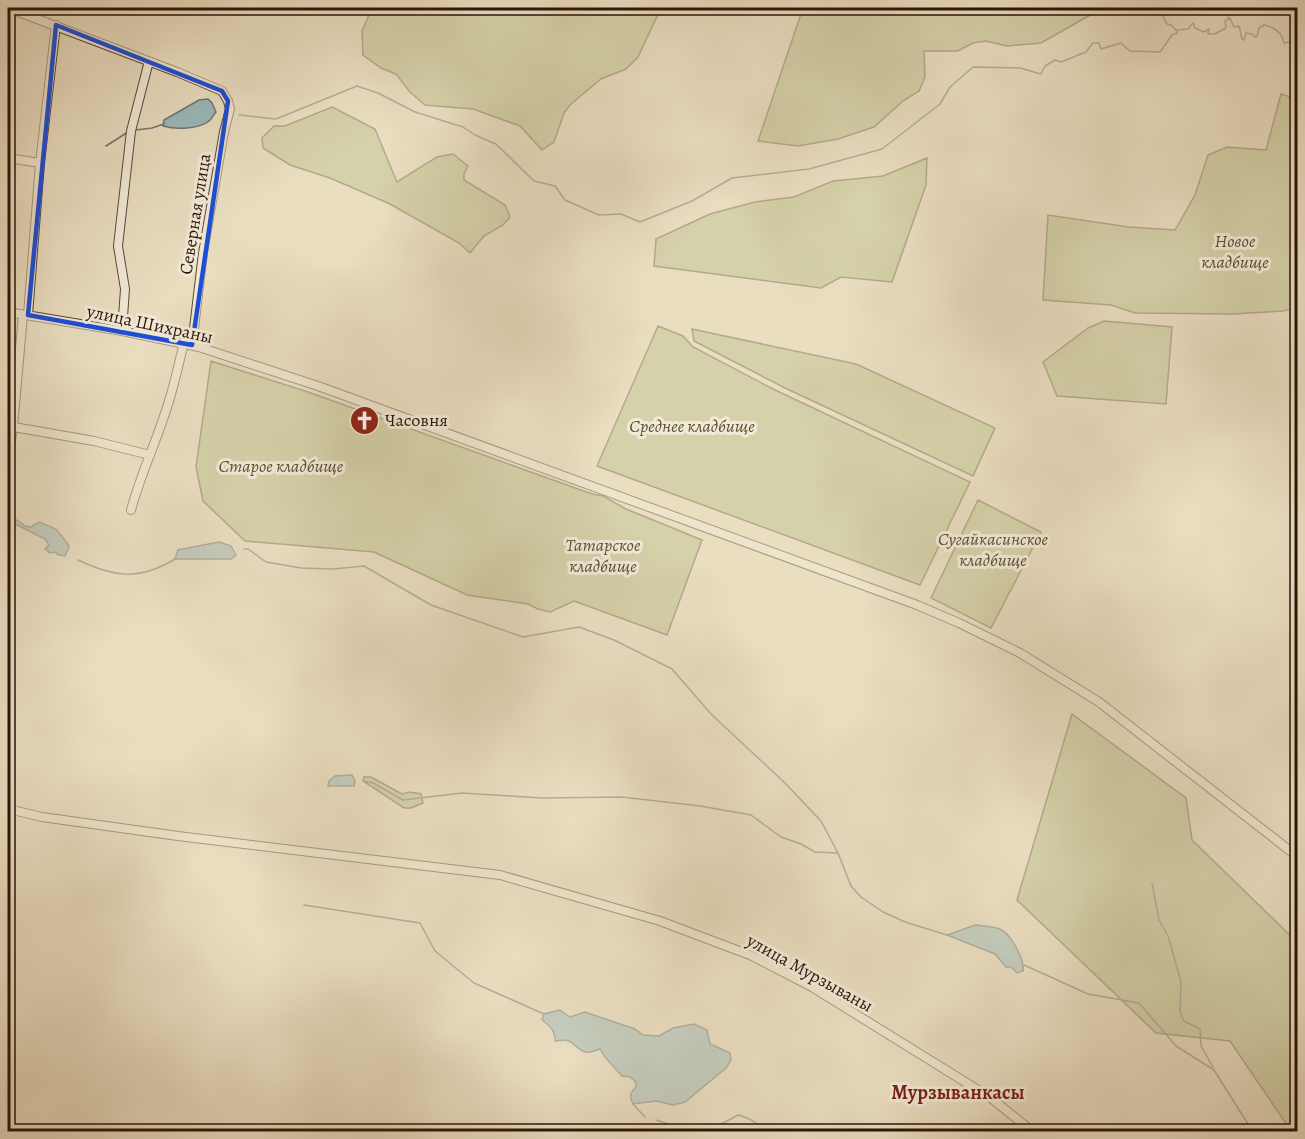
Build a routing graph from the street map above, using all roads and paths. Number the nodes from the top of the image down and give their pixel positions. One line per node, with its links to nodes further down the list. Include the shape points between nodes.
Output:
1 (8, 8): 2 (street)
2 (56, 25): 3 (street); 5 (street)
3 (149, 60): 8 (street, via 131,131 118,246 125,289); 9 (street, Северная улица, via 222,91 230,109)
4 (8, 158): 5 (street)
5 (40, 163): 7 (street)
6 (8, 312): 7 (street, улица Шихраны)
7 (26, 315): 8 (street, улица Шихраны); 10 (street)
8 (122, 331): 9 (street, улица Шихраны)
9 (188, 344): 11 (street, Северная улица); 15 (street, улица Шихраны, via 318,386 959,623 1020,653 1099,702)
10 (10, 427): 11 (street); 12 (street)
11 (150, 455): 13 (street, Северная улица)
12 (8, 459)
13 (131, 510)
14 (8, 809): 16 (street, улица Мурзываны, via 178,836 500,875 660,921 750,955 812,987 991,1098)
15 (1298, 857)
16 (1033, 1131)

